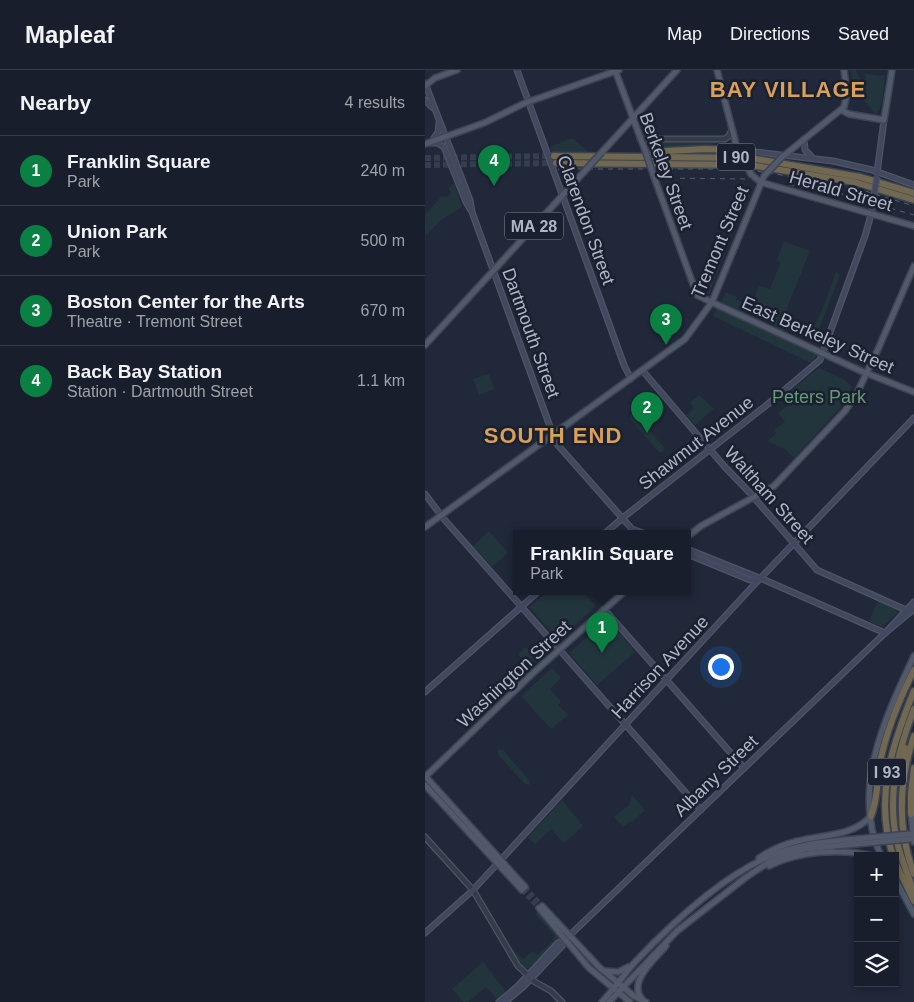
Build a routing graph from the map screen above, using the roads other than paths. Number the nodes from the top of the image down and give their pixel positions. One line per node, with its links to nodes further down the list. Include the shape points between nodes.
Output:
1 (457, 70): 8 (main road)
2 (517, 70): 10 (main road, Clarendon Street / MA 28)
3 (617, 70): 10 (main road); 13 (main road, Berkeley Street)
4 (677, 70): 13 (main road, MA 28)
5 (717, 70): 16 (main road)
6 (845, 70): 11 (main road, via 847,94)
7 (892, 70): 15 (main road)
8 (425, 85): 12 (main road, Dartmouth Street)
9 (425, 100): 12 (main road)
10 (529, 102): 17 (main road); 29 (main road, Clarendon Street / MA 28)
11 (841, 110): 15 (main road); 19 (main road, Tremont Street)
12 (435, 112): 14 (main road, Dartmouth Street)
13 (633, 118): 18 (main road, Berkeley Street); 29 (main road, MA 28, bridge)
14 (439, 120): 17 (main road, Dartmouth Street); 20 (main road, via 437,134)
15 (885, 120): 25 (main road, Shawmut Avenue)
16 (732, 127): 18 (street, via 725,139); 21 (main road)
17 (446, 137): 20 (main road); 31 (main road, Dartmouth Street)
18 (640, 139): 36 (main road, Berkeley Street, bridge, via 695,292)
19 (804, 139): 23 (main road, Tremont Street); 24 (main road, via 807,153)
20 (427, 144): 31 (main road, Dartmouth Street, via 437,143 445,147)
21 (738, 151): 22 (highway, via 705,149); 23 (main road); 26 (main road, bridge, via 751,174)
22 (626, 156): 28 (highway, I 90, via 756,158 860,177); 30 (highway, I 90, via 555,160 756,165 855,182)
23 (783, 156): 24 (main road); 26 (main road, Tremont Street, bridge)
24 (817, 158): 25 (main road)
25 (877, 174): 27 (main road); 32 (main road, Shawmut Avenue, bridge)
26 (761, 182): 32 (main road, Herald Street); 36 (main road, Tremont Street)
27 (914, 185)
28 (914, 193)
29 (562, 195): 35 (main road, MA 28); 41 (main road, Clarendon Street)
30 (914, 200)
31 (472, 212): 35 (main road, Dartmouth Street)
32 (871, 212): 33 (main road, Herald Street); 38 (main road, Shawmut Avenue)
33 (914, 226)
34 (914, 266): 40 (main road)
35 (493, 270): 37 (main road, MA 28); 44 (main road, Dartmouth Street)
36 (712, 302): 38 (main road, East Berkeley Street); 39 (main road, Tremont Street, via 685,339)
37 (425, 345)
38 (823, 354): 40 (main road, East Berkeley Street); 45 (main road, Shawmut Avenue, via 818,363)
39 (642, 370): 41 (main road, Tremont Street); 45 (main road, Waltham Street)
40 (866, 374): 42 (main road, East Berkeley Street); 47 (main road, via 852,401 835,422 782,479)
41 (631, 379): 44 (main road, Tremont Street)
42 (914, 392)
43 (914, 418): 54 (main road, Harrison Avenue)
44 (553, 435): 48 (main road, Tremont Street); 49 (main road, Dartmouth Street)
45 (710, 449): 47 (main road, Waltham Street); 49 (main road, Shawmut Avenue)
46 (425, 494): 48 (main road)
47 (754, 498): 53 (main road); 54 (main road, Waltham Street)
48 (441, 516): 50 (main road, Tremont Street); 61 (main road)
49 (622, 518): 51 (main road, Shawmut Avenue); 52 (main road, Dartmouth Street)
50 (425, 527)
51 (608, 530)
52 (636, 530)
53 (691, 534)
54 (794, 544): 57 (main road, Harrison Avenue); 64 (main road, Waltham Street, via 817,570)
55 (691, 551): 57 (main road)
56 (691, 556): 57 (main road, via 750,580)
57 (759, 579): 65 (main road); 69 (main road, Harrison Avenue)
58 (535, 595): 61 (main road)
59 (620, 595): 62 (main road, Washington Street)
60 (914, 602): 64 (main road, Albany Street)
61 (521, 607): 66 (main road); 71 (main road)
62 (604, 609): 66 (main road, Washington Street); 69 (main road)
63 (914, 609): 65 (main road, Albany Street)
64 (906, 610): 65 (main road, Albany Street)
65 (885, 633): 76 (main road, Albany Street)
66 (559, 650): 74 (main road); 78 (main road, Washington Street)
67 (914, 656): 84 (main road, via 877,744 871,781)
68 (914, 670): 84 (highway, via 888,732)
69 (666, 680): 74 (main road, Harrison Avenue); 76 (main road)
70 (914, 691): 89 (highway, I 93, via 894,744 885,784 885,819)
71 (425, 692)
72 (914, 709): 99 (highway, via 898,761 893,804 898,846)
73 (914, 719): 81 (highway, via 900,776)
74 (625, 724): 82 (main road); 91 (main road, Harrison Avenue)
75 (914, 736): 81 (highway, I 93, via 905,769)
76 (744, 768): 82 (main road, Albany Street)
77 (914, 768): 83 (highway)
78 (425, 777): 91 (main road)
79 (914, 783): 83 (main road)
80 (425, 784): 91 (main road)
81 (902, 804): 94 (highway, I 93, via 904,838)
82 (701, 810): 105 (main road, Albany Street)
83 (911, 814): 86 (main road)
84 (871, 816): 88 (main road, via 873,836); 95 (main road, via 852,830 777,848)
85 (425, 837): 98 (street)
86 (912, 838): 87 (main road, bridge)
87 (835, 844): 93 (main road, via 793,852); 95 (main road, via 802,846 779,852)
88 (879, 852)
89 (892, 852)
90 (854, 854): 93 (main road, via 809,853)
91 (499, 862): 97 (main road); 98 (main road, Harrison Avenue)
92 (899, 870): 100 (highway)
93 (754, 872): 104 (main road)
94 (914, 874)
95 (736, 875): 106 (main road, via 679,919)
96 (899, 887): 102 (main road)
97 (523, 889)
98 (473, 890): 103 (main road, Harrison Avenue); 108 (street, via 511,957)
99 (914, 894)
100 (914, 901)
101 (540, 907): 105 (main road)
102 (914, 914)
103 (425, 932)
104 (675, 933): 110 (main road); 118 (main road, via 639,982 638,993)
105 (568, 938): 107 (main road); 108 (main road, Albany Street); 111 (main road, via 589,968)
106 (636, 961): 107 (main road, via 616,973); 109 (main road)
107 (599, 967): 109 (main road)
108 (529, 976): 112 (main road, Albany Street); 113 (main road, Albany Street); 114 (street)
109 (618, 982): 110 (main road); 111 (main road)
110 (623, 987): 111 (main road); 118 (main road)
111 (616, 991): 115 (main road); 116 (main road); 117 (main road)
112 (499, 1002)
113 (505, 1002)
114 (562, 1002)
115 (602, 1002)
116 (609, 1002)
117 (630, 1002)
118 (647, 1002)

